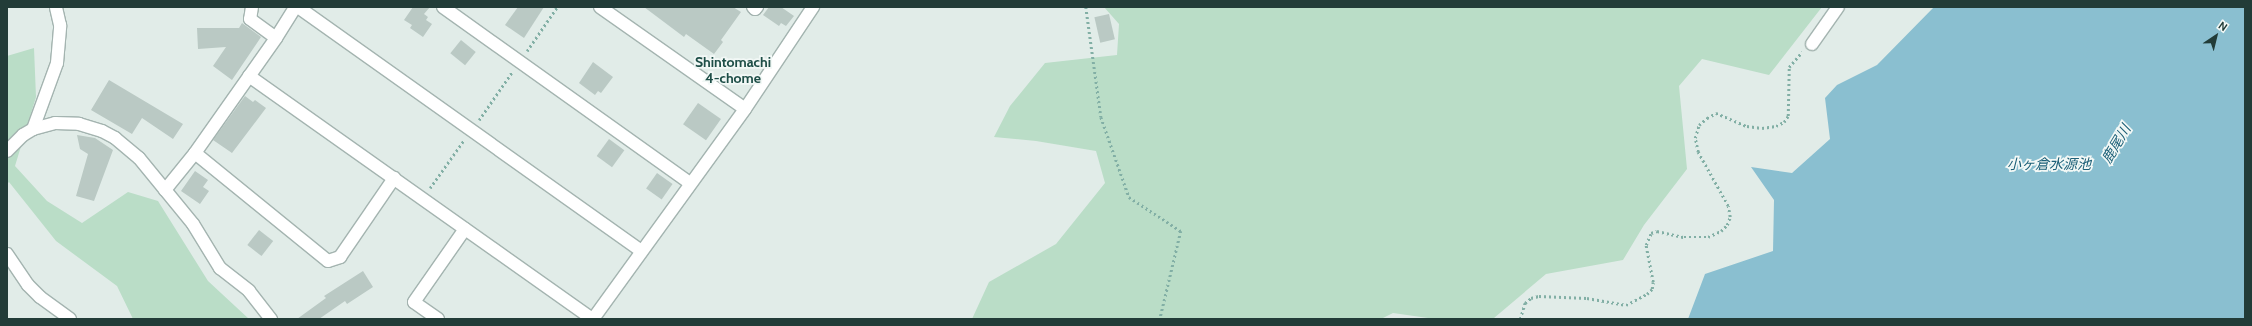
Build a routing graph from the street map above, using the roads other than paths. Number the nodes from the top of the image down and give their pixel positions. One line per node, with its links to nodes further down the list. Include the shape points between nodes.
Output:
1 (56, 7): 14 (street, via 60,25 57,63)
2 (252, 7): 10 (street, via 250,19)
3 (296, 7): 10 (street); 21 (street)
4 (443, 7): 18 (street)
5 (600, 7): 13 (street)
6 (752, 7): 7 (street)
7 (757, 7)
8 (813, 7): 13 (street)
9 (1838, 7): 11 (street)
10 (276, 38): 12 (street)
11 (1812, 44)
12 (249, 76): 16 (street); 17 (street)
13 (745, 109): 18 (street)
14 (33, 129): 15 (street); 19 (street, via 66,122 102,131 125,145 139,158)
15 (7, 150)
16 (195, 153): 17 (street, via 328,261 340,257); 19 (street)
17 (394, 178): 20 (street)
18 (690, 183): 21 (street)
19 (165, 190): 24 (street, via 193,224 220,268 249,291)
20 (465, 228): 25 (street, via 414,302); 26 (street)
21 (641, 251): 26 (street)
22 (7, 254): 23 (street, via 28,286)
23 (70, 319)
24 (271, 319)
25 (438, 319)
26 (593, 319)

